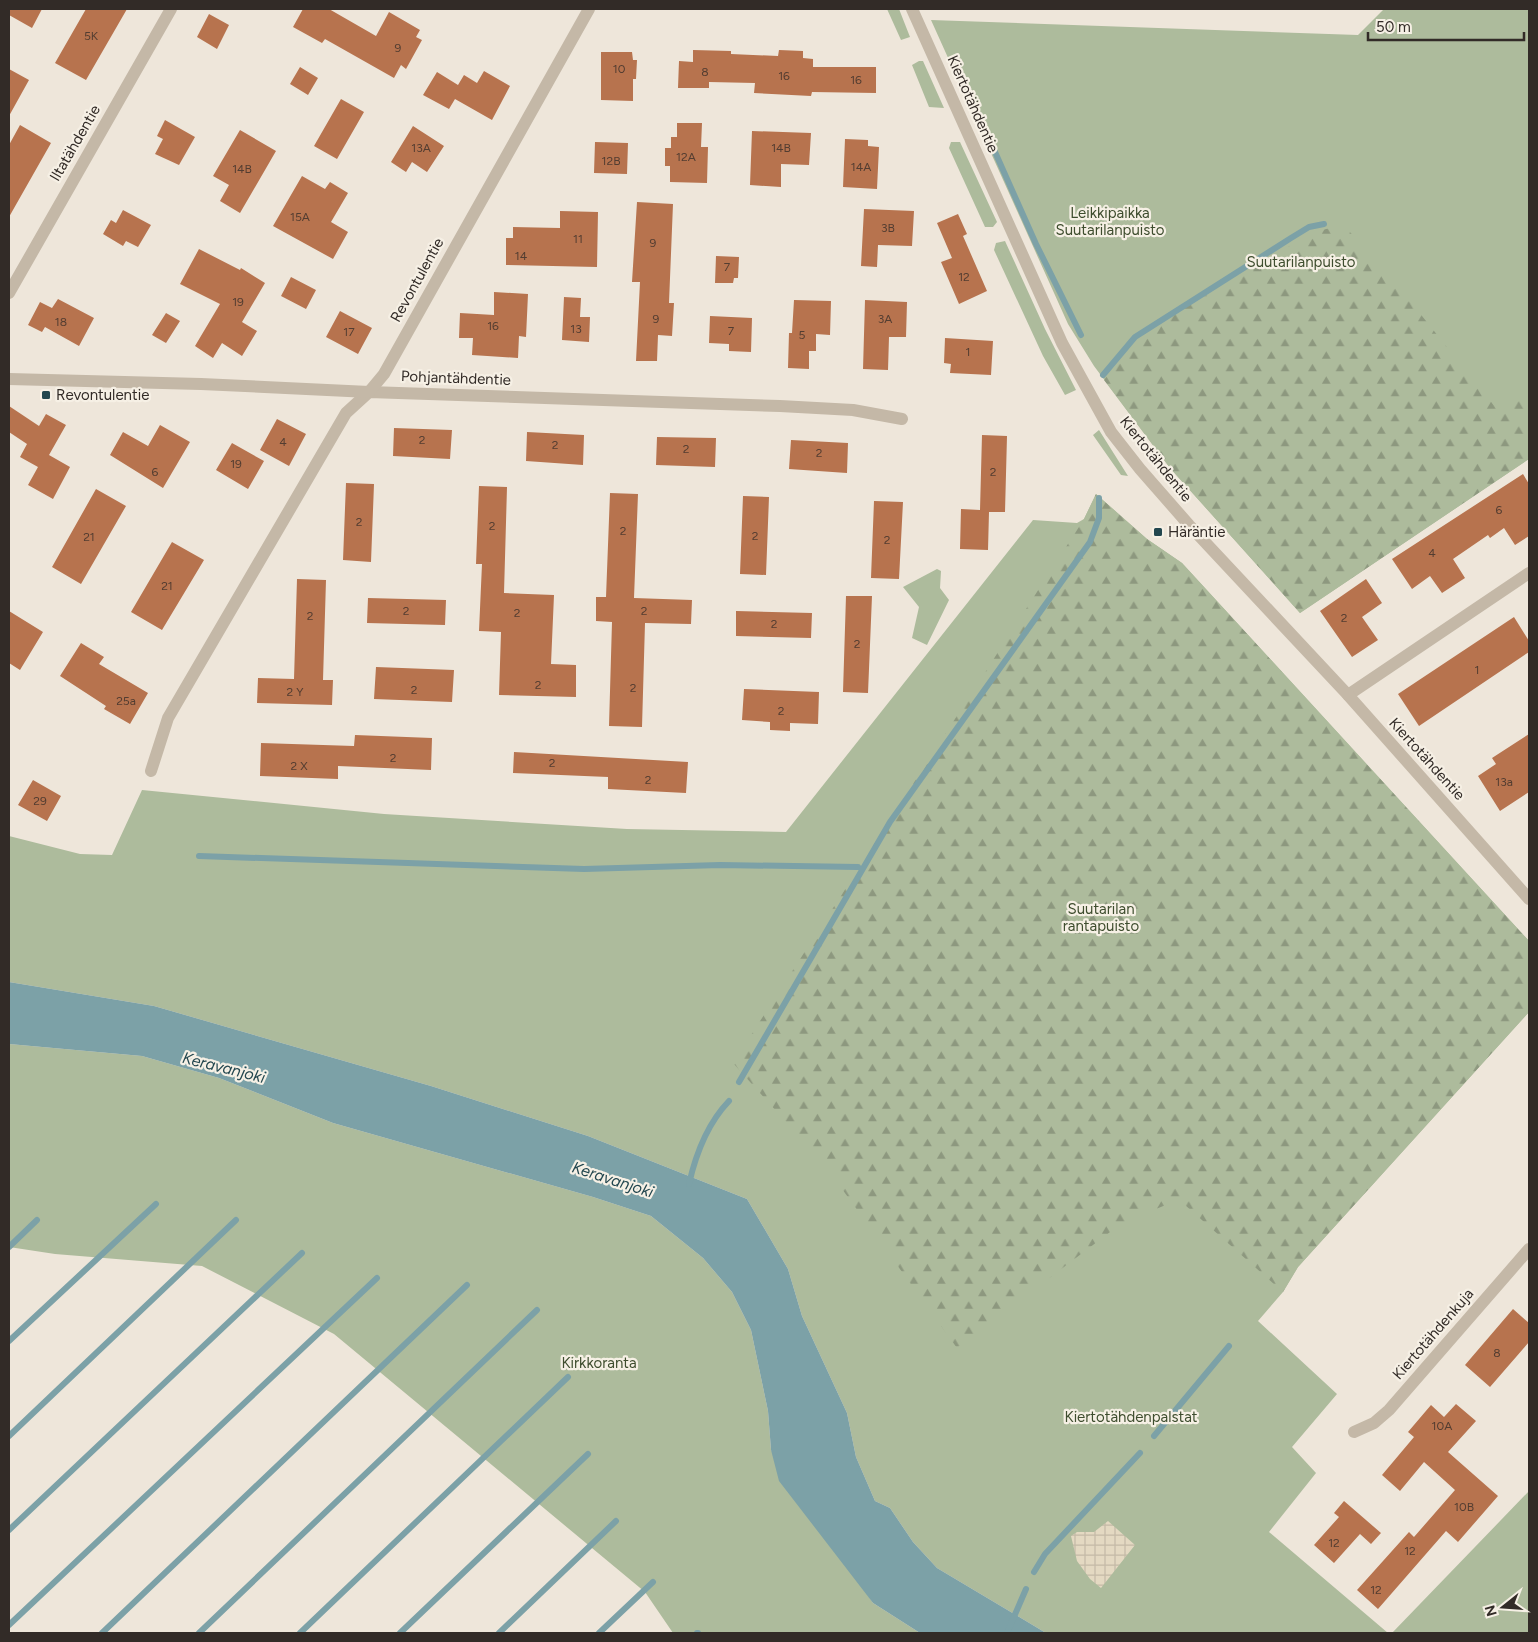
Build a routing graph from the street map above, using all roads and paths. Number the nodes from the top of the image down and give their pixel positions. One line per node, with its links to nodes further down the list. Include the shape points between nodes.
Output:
1 (171, 9): 4 (street, Iltatähdentie)
2 (589, 9): 6 (street, Revontulentie, via 384,374)
3 (912, 9): 9 (street, Kiertotähdentie, via 1062,343 1111,432 1188,525)
4 (9, 293)
5 (9, 379): 6 (street, Pohjantähdentie)
6 (369, 392): 7 (street, Pohjantähdentie, via 780,406 853,410); 10 (street, Revontulentie, via 346,413 168,718)
7 (902, 419)
8 (1529, 573): 9 (street)
9 (1348, 695): 11 (street, Kiertotähdentie)
10 (151, 771)
11 (1529, 899)
12 (1529, 1249): 13 (street, Kiertotähdenkuja, via 1389,1410 1374,1423)
13 (1354, 1432)

